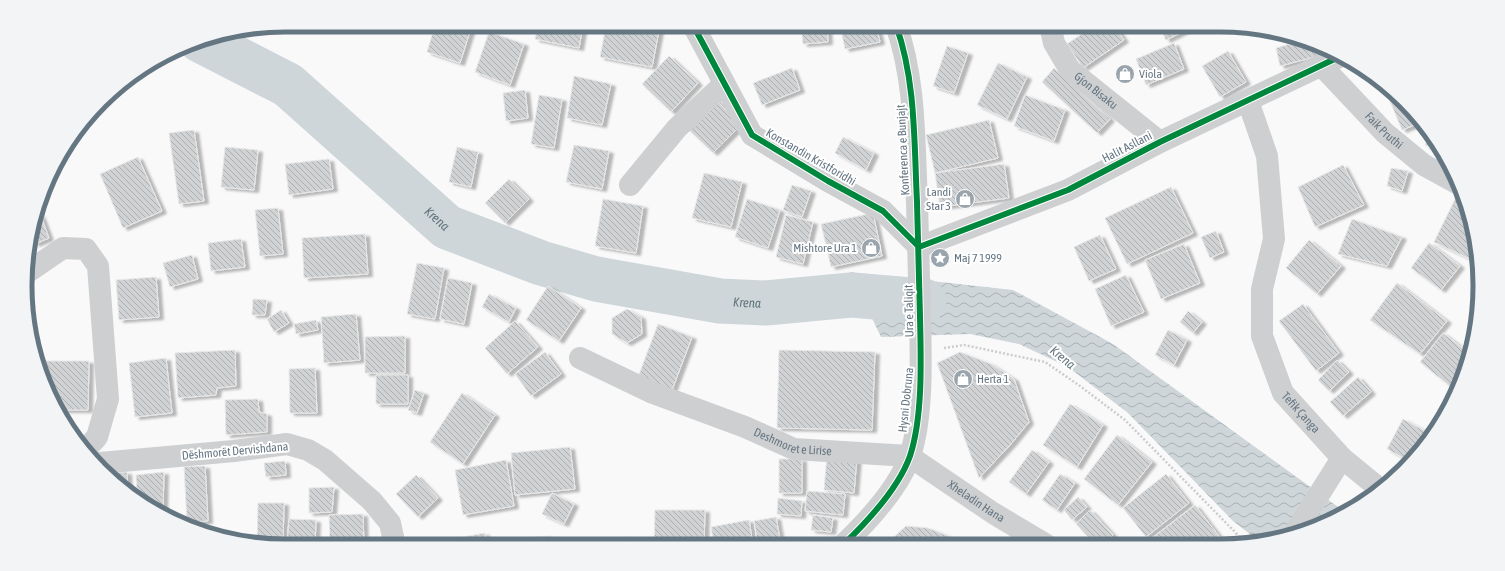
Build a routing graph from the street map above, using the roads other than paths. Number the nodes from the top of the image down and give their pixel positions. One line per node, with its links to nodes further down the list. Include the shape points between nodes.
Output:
1 (697, 32): 6 (street, Konstandin Kristforidhi)
2 (899, 32): 11 (street, Konferenca e Bunjajt, via 911,89)
3 (1052, 32): 8 (street, Gjon Bisaku, via 1054,43 1070,70)
4 (1334, 59): 5 (street, Halit Asllani)
5 (1321, 66): 7 (street, Halit Asllani); 9 (street, Faik Pruthi, via 1385,133 1424,165)
6 (724, 84): 10 (street, via 677,128); 11 (street, Konstandin Kristforidhi, via 752,135 883,211)
7 (1248, 101): 8 (street, Halit Asllani); 18 (street, Tefik Çanga, via 1267,156 1274,239 1262,289 1262,336 1283,393)
8 (1160, 142): 11 (street, Halit Asllani, via 1068,190)
9 (1450, 179)
10 (630, 186)
11 (919, 247): 13 (street, Konferenca e Bunjajt)
12 (33, 269): 16 (street, via 63,248 86,249 98,266 108,399 97,437)
13 (919, 275): 14 (street, Ura e Taliqit)
14 (921, 348): 17 (street, Hysni Dobruna, via 920,385)
15 (580, 358): 17 (street, Deshmoret e Lirise, via 653,393 745,427 794,449)
16 (89, 446)
17 (910, 456): 23 (street, via 895,485); 24 (street, Xheladin Hana, via 993,513)
18 (1342, 458): 20 (street, Tefik Çanga); 21 (street)
19 (104, 463): 22 (street, Dëshmorët Dervishdana, via 287,444 308,450 325,460 372,501 390,523)
20 (1376, 485)
21 (1299, 527)
22 (393, 539)
23 (849, 539)
24 (1037, 539)

